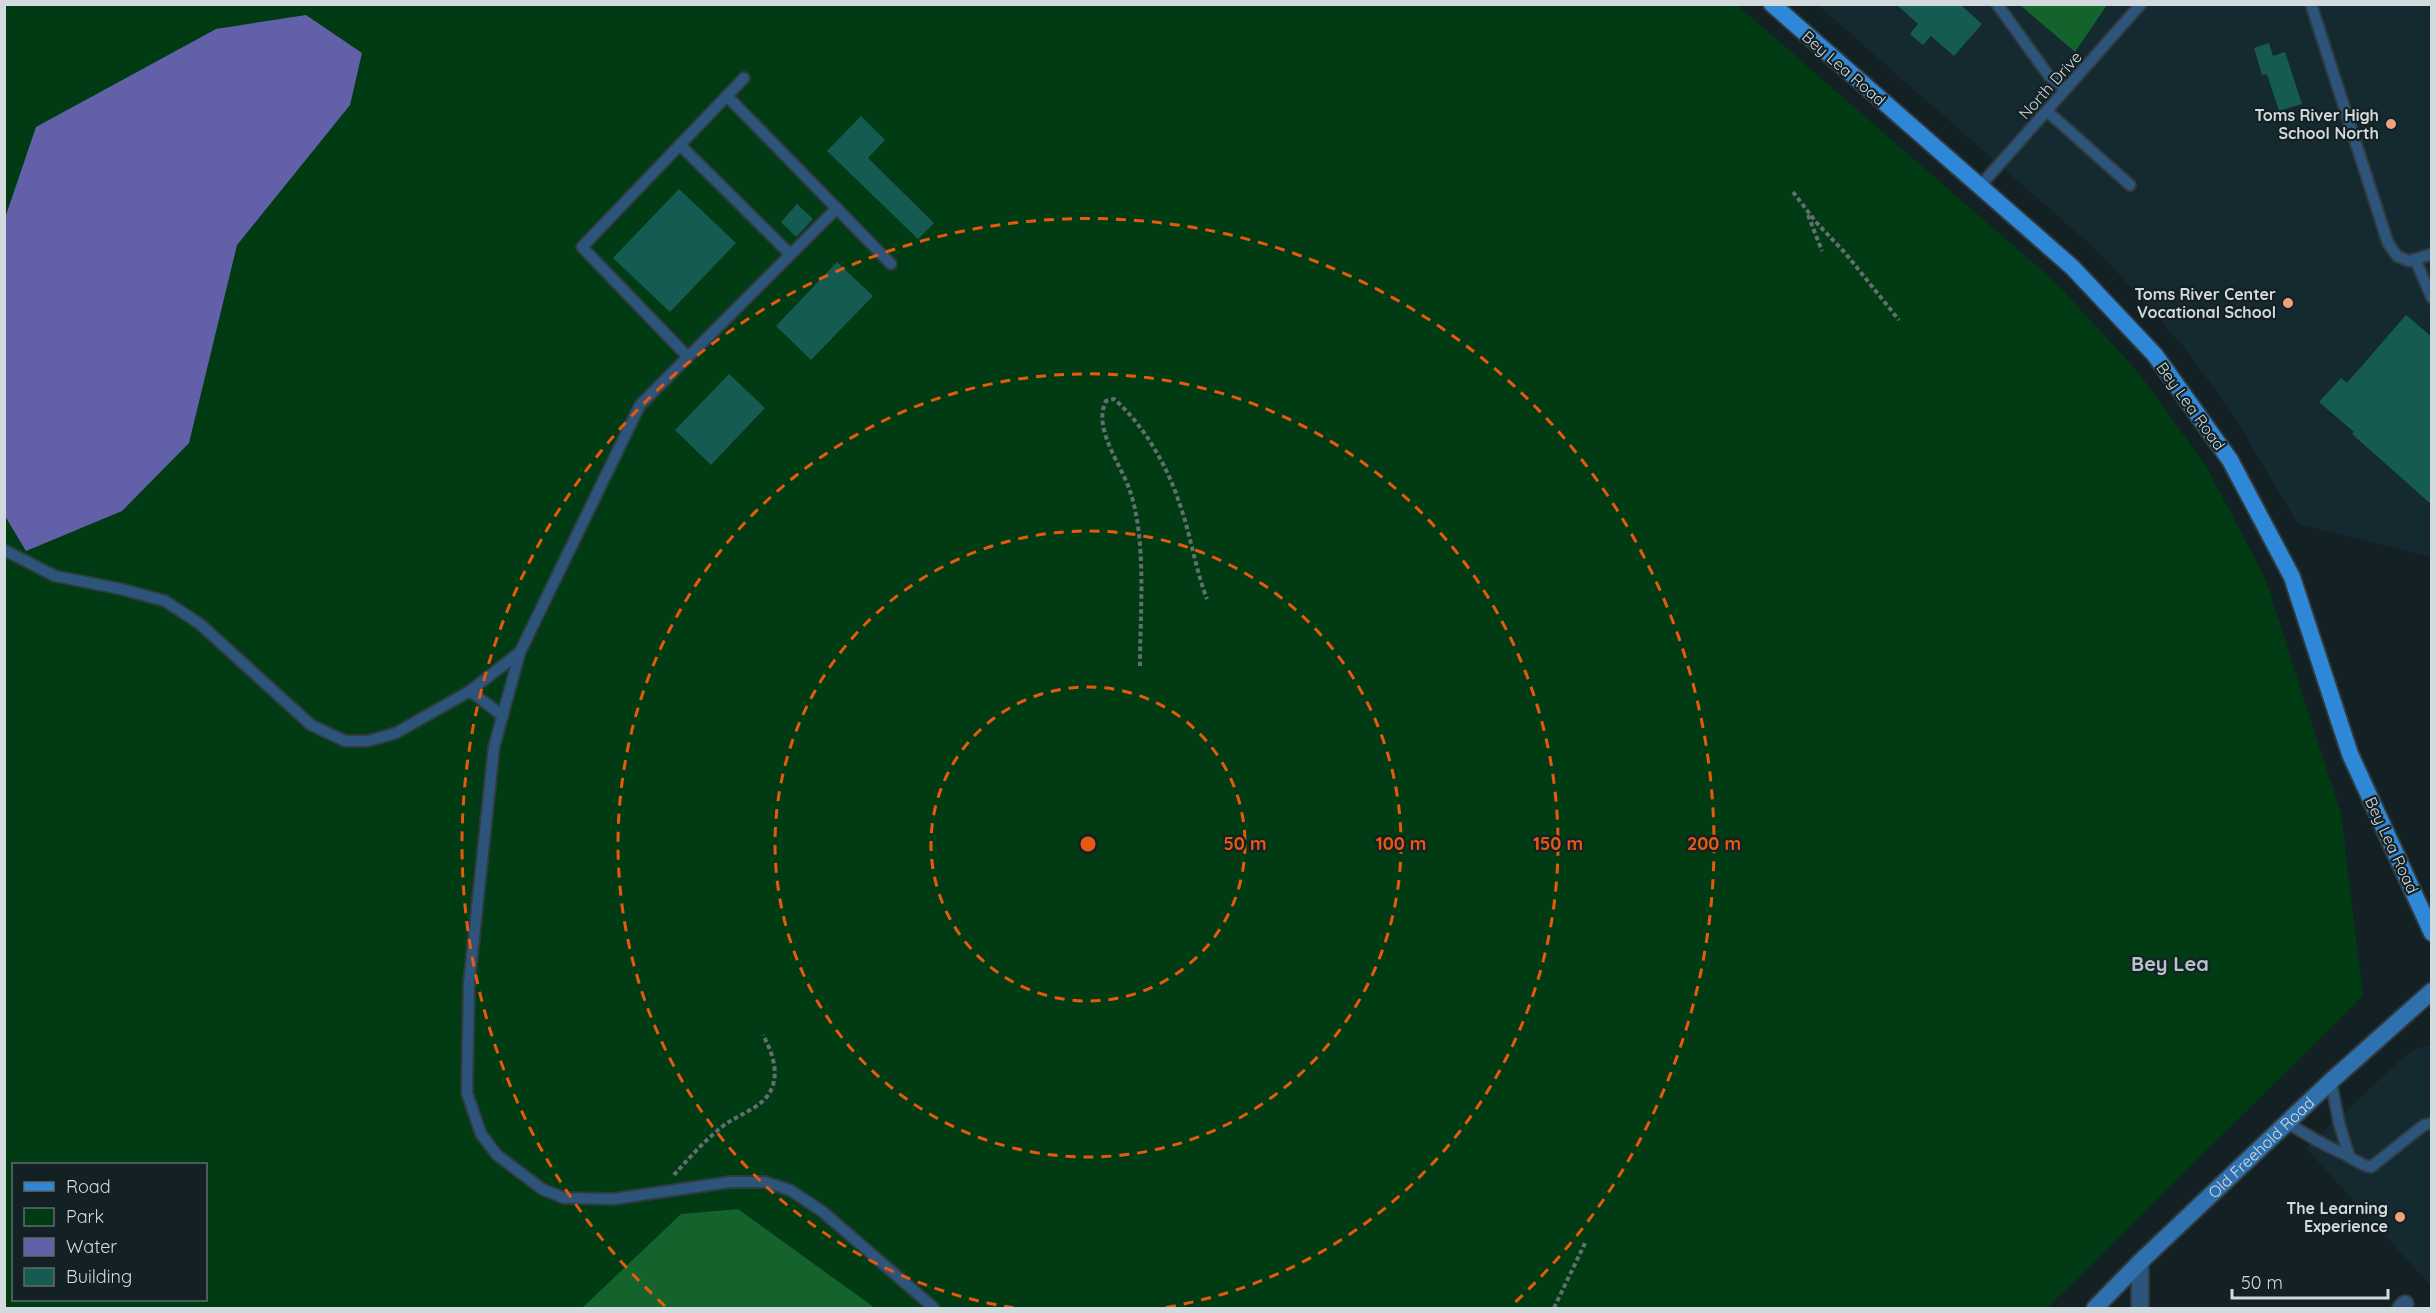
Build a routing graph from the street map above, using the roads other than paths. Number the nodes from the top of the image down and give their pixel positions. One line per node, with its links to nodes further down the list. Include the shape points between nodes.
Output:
1 (1772, 4): 11 (main road, Bey Lea Road)
2 (1997, 4): 6 (lane, via 2049,76)
3 (2141, 4): 6 (lane, North Drive)
4 (2311, 4): 15 (lane, via 2388,243 2397,256)
5 (744, 78): 7 (lane)
6 (2066, 89): 8 (lane, North Drive)
7 (727, 96): 9 (lane); 12 (lane)
8 (2047, 111): 10 (lane); 11 (lane, North Drive)
9 (680, 145): 13 (lane); 18 (lane, via 582,247)
10 (2130, 185)
11 (1980, 186): 23 (main road, Bey Lea Road, via 2072,267 2155,355 2230,460 2292,577 2350,754)
12 (837, 208): 13 (lane); 16 (lane)
13 (790, 254): 18 (lane)
14 (2432, 254): 15 (lane)
15 (2415, 259): 17 (lane)
16 (891, 264)
17 (2432, 298)
18 (688, 357): 20 (lane, via 640,405)
19 (4, 550): 21 (lane, via 55,576 165,601 200,624 311,725 345,741 368,741 396,733)
20 (520, 652): 21 (lane); 22 (lane)
21 (470, 691): 22 (lane)
22 (503, 716): 30 (lane, via 494,747 469,984 467,1093 481,1134 498,1155 542,1189 564,1198 603,1199 730,1182 765,1182 790,1190 823,1212)
23 (2432, 933)
24 (2432, 991): 25 (main road, Old Freehold Road)
25 (2331, 1081): 26 (main road, Old Freehold Road); 28 (lane)
26 (2287, 1122): 28 (lane, via 2318,1143); 29 (main road, Old Freehold Road)
27 (2432, 1123): 28 (lane, via 2424,1125 2371,1167 2360,1165)
28 (2349, 1156)
29 (2140, 1262): 31 (main road, Old Freehold Road); 32 (street)
30 (934, 1308)
31 (2095, 1308)
32 (2140, 1308)

